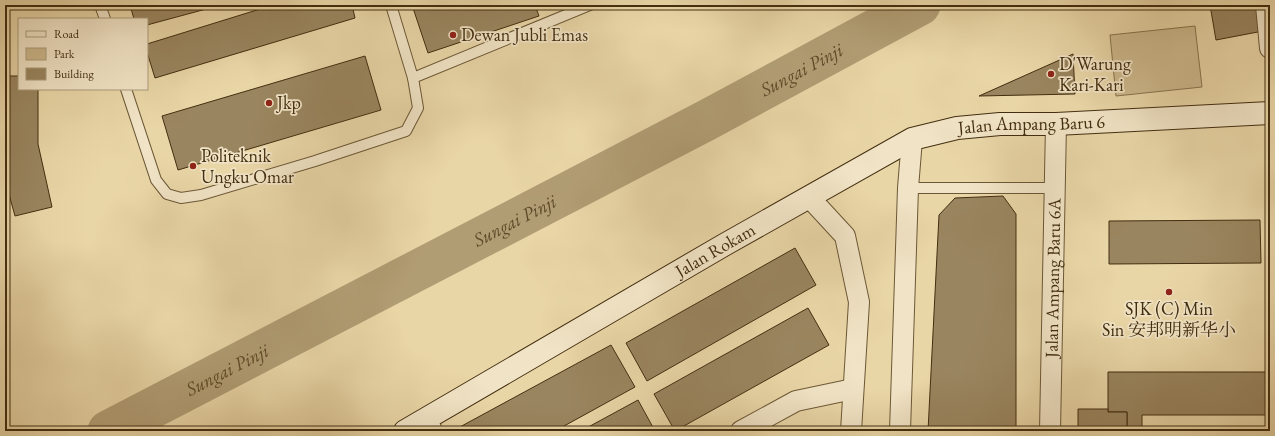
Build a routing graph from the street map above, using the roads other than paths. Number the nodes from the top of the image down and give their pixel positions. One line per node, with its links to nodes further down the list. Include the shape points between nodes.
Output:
1 (100, 5): 5 (lane)
2 (392, 5): 7 (lane)
3 (590, 5): 7 (lane)
4 (1266, 5): 6 (street)
5 (105, 18)
6 (1270, 48)
7 (414, 78): 8 (lane, via 418,108 406,131 307,163 181,198 167,194 156,180)
8 (126, 90)
9 (1270, 113): 10 (main road, Jalan Ampang Baru 6)
10 (1056, 124): 11 (main road, Jalan Ampang Baru 6, via 1000,124 957,128); 13 (street, Jalan Ampang Baru 6A)
11 (912, 139): 12 (street); 14 (main road, Jalan Ampang Baru 6)
12 (908, 188): 13 (lane); 20 (street)
13 (1056, 188): 21 (street, Jalan Ampang Baru 6A)
14 (809, 197): 15 (street, via 845,236 859,302); 16 (main road, Jalan Rokam, via 717,249)
15 (853, 390): 18 (street, via 796,401); 19 (street)
16 (434, 424): 17 (main road, Jalan Rokam)
17 (405, 431)
18 (742, 431)
19 (851, 431)
20 (900, 431)
21 (1050, 431)

